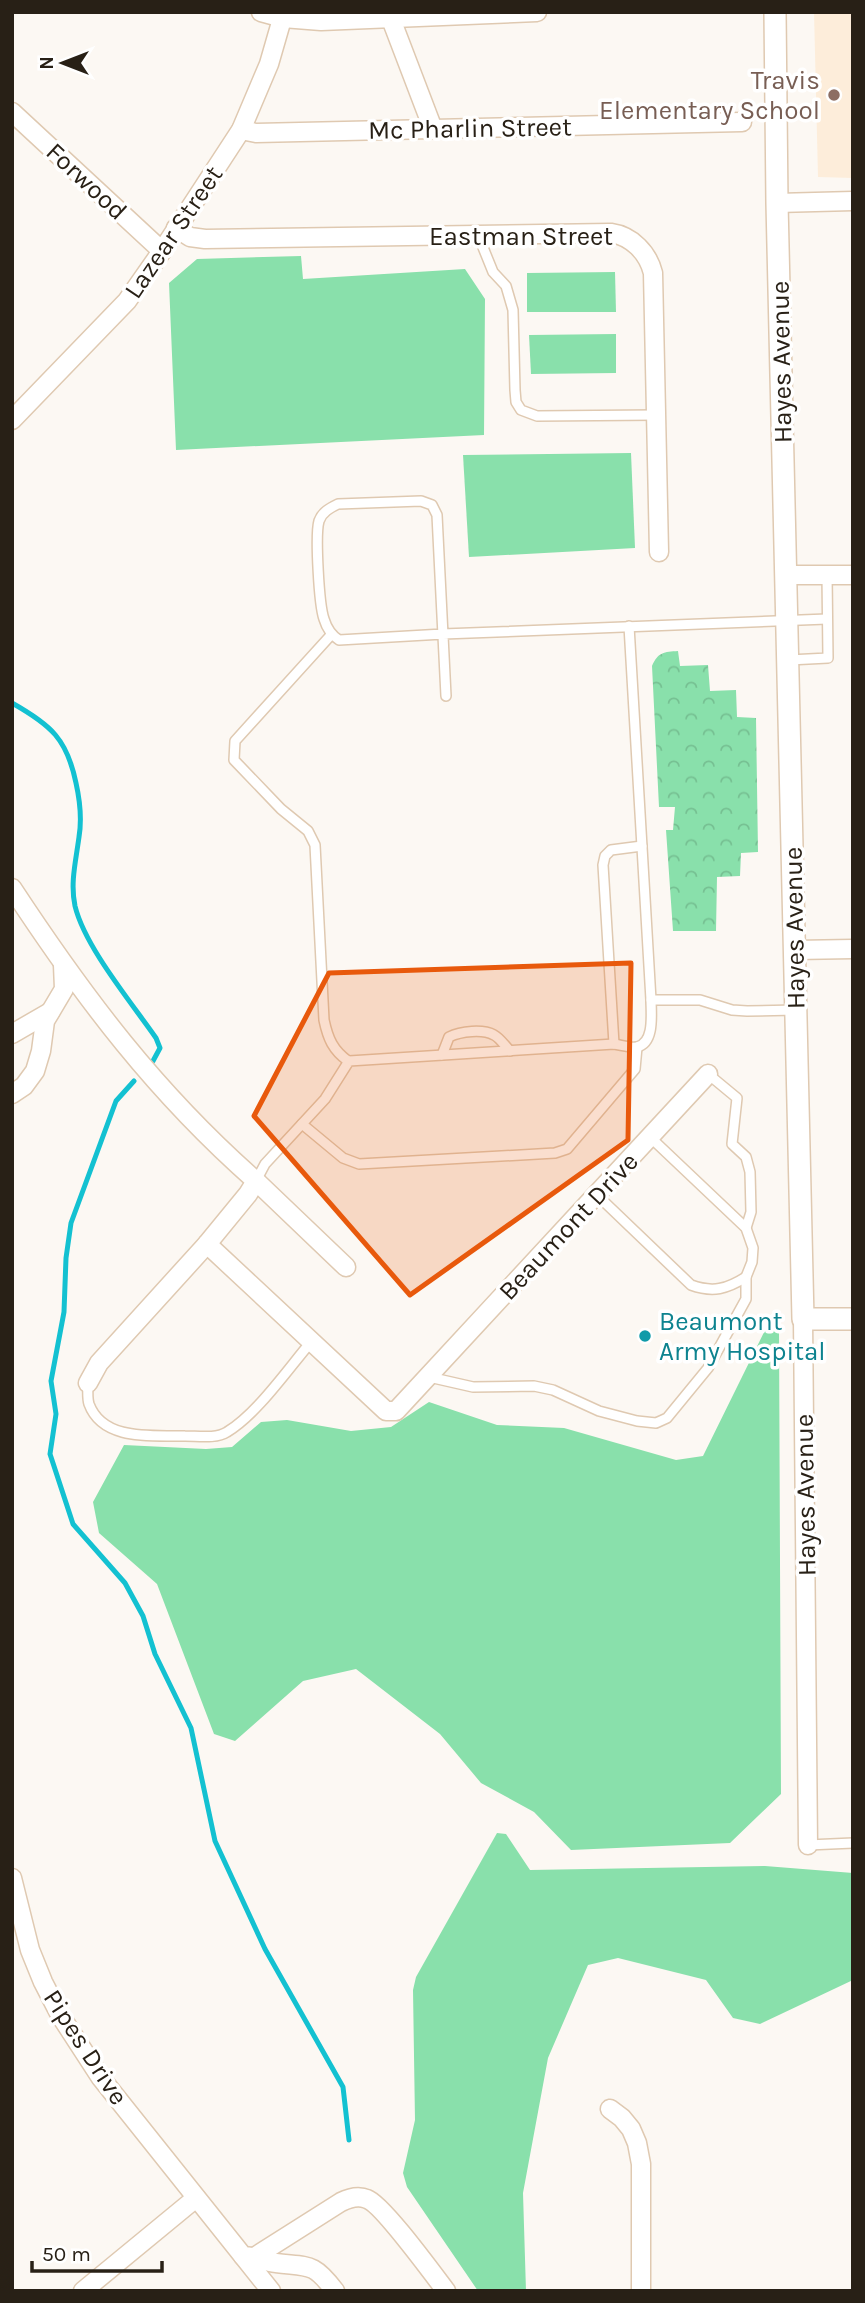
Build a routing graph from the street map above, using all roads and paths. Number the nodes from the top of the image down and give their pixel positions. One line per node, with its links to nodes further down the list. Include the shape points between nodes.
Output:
1 (261, 12): 4 (street)
2 (537, 12): 5 (street)
3 (775, 12): 11 (street, Hayes Avenue)
4 (283, 15): 5 (street, via 321,21); 9 (street, Lazear Street, via 269,64)
5 (391, 19): 8 (street)
6 (12, 112): 14 (street, Forwood)
7 (742, 122): 8 (street, Mc Pharlin Street)
8 (433, 129): 9 (street, Mc Pharlin Street)
9 (241, 130): 12 (street, Lazear Street)
10 (853, 201): 11 (street)
11 (777, 203): 18 (street, Hayes Avenue)
12 (176, 228): 13 (street, Eastman Street, via 205,239); 14 (street, Lazear Street)
13 (478, 234): 15 (lane, via 493,272 506,286 513,310 515,390 520,410 537,416); 15 (street, Eastman Street, via 611,233 639,248 653,273)
14 (162, 251): 16 (street, Lazear Street, via 127,301)
15 (656, 415): 17 (street, Eastman Street)
16 (12, 420)
17 (659, 552)
18 (786, 575): 19 (street); 21 (street, Hayes Avenue)
19 (827, 575): 20 (street); 22 (lane)
20 (853, 575)
21 (787, 619): 22 (lane); 23 (lane); 26 (street, Hayes Avenue)
22 (828, 619): 26 (lane, via 828,658)
23 (629, 626): 24 (lane); 28 (lane)
24 (443, 634): 25 (lane, via 340,640); 25 (lane, via 437,515 432,505 421,500 338,504 326,510 319,521 318,551 323,617); 27 (lane)
25 (331, 635): 41 (lane, via 235,741 234,760 308,831 315,845 324,1020 332,1046)
26 (787, 660): 31 (street, Hayes Avenue)
27 (446, 696)
28 (642, 846): 33 (lane); 37 (lane, via 611,850 603,866)
29 (12, 888): 32 (street)
30 (853, 949): 31 (street)
31 (794, 950): 34 (street, Hayes Avenue)
32 (63, 965): 35 (street, via 64,989); 46 (street, via 149,1075)
33 (651, 1000): 34 (lane, via 700,1000 732,1010); 38 (lane, via 650,1034)
34 (796, 1010): 52 (street, Hayes Avenue)
35 (50, 1012): 36 (street); 43 (street, via 35,1071)
36 (12, 1034)
37 (614, 1044): 38 (lane); 39 (lane)
38 (637, 1047): 44 (lane, via 635,1069 567,1149 555,1153 359,1164 343,1158)
39 (510, 1051): 40 (lane); 40 (lane, via 496,1035 457,1033 449,1037)
40 (442, 1055): 41 (lane)
41 (348, 1061): 44 (lane, via 325,1100)
42 (708, 1074): 45 (street, Beaumont Drive); 48 (lane, via 737,1098 733,1144 746,1157 750,1172 751,1212)
43 (12, 1094)
44 (303, 1124): 46 (lane, via 265,1164)
45 (650, 1137): 47 (street, Beaumont Drive); 48 (lane)
46 (256, 1181): 49 (street); 50 (street)
47 (597, 1195): 51 (lane, via 691,1285 719,1290); 55 (street, Beaumont Drive)
48 (746, 1228): 51 (lane, via 753,1248)
49 (207, 1244): 54 (street, Beaumont Drive); 56 (street, via 99,1363)
50 (345, 1267)
51 (746, 1277): 55 (lane, via 746,1299 708,1368 667,1418 656,1423 599,1411 553,1390 473,1387)
52 (803, 1319): 53 (street); 58 (street, Hayes Avenue)
53 (853, 1319)
54 (312, 1342): 55 (street, Beaumont Drive, via 386,1411 396,1411); 56 (lane, via 245,1419 224,1434 160,1436 115,1430 89,1404)
55 (429, 1377)
56 (88, 1382)
57 (853, 1843): 58 (lane)
58 (808, 1845)
59 (12, 1878): 61 (street, Pipes Drive, via 30,1950 60,2015 101,2078)
60 (610, 2109): 67 (street, via 631,2129 641,2164)
61 (196, 2198): 62 (street, Pipes Drive); 63 (street)
62 (249, 2256): 64 (street, Pipes Drive); 65 (street, via 310,2267); 66 (street, via 341,2202 366,2198)
63 (83, 2291)
64 (271, 2291)
65 (335, 2291)
66 (446, 2291)
67 (641, 2291)

